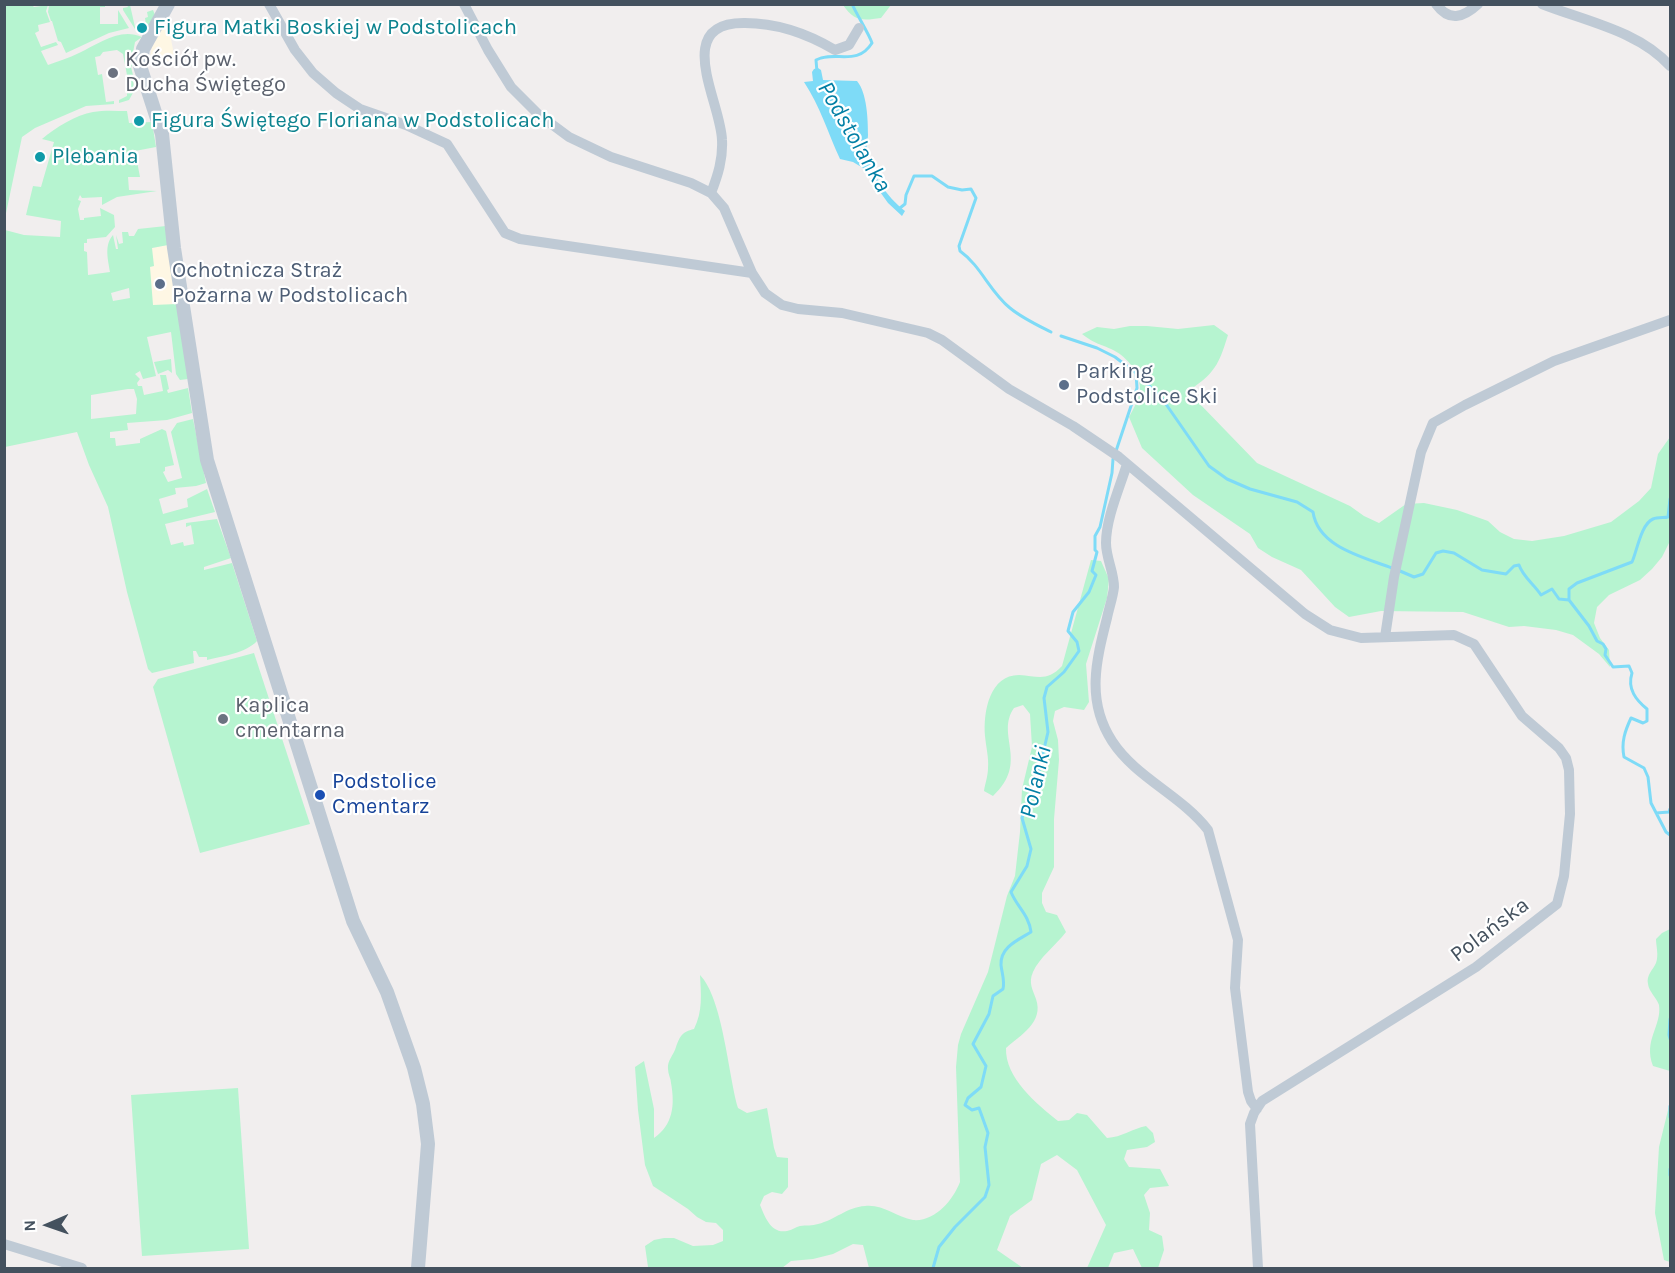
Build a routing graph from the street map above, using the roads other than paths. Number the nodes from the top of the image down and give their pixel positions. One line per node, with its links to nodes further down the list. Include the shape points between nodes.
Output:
1 (168, 4): 17 (street, via 142,49 140,66 162,134 174,248 207,460 350,910 387,992 414,1068 428,1144)
2 (269, 4): 10 (street, via 295,50 336,93 360,109 447,144 505,233 520,239)
3 (464, 4): 9 (street, via 511,87 538,114 569,137 610,157)
4 (1436, 4): 5 (street, via 1443,13 1455,17)
5 (1478, 4)
6 (1542, 4): 8 (street, via 1622,33)
7 (859, 28): 9 (street, via 849,45 835,50 783,27 755,23 732,23 710,34 705,42 707,79 722,137 721,165)
8 (1671, 66)
9 (711, 193): 10 (street, Polańska, via 724,208)
10 (752, 273): 12 (street, Polańska, via 765,293 782,305 842,313 928,333 942,340 1009,389 1073,426)
11 (1671, 320): 13 (street, via 1554,362 1433,423 1421,453)
12 (1127, 464): 13 (street, Polańska, via 1318,624 1361,638); 14 (street, via 1106,533 1114,587 1094,678 1095,695 1101,720 1121,754 1182,803 1208,830 1238,940 1235,988 1240,1033 1248,1092)
13 (1385, 637): 14 (street, Polańska, via 1454,635 1474,644 1522,716 1566,758 1570,814 1557,904 1476,967 1262,1101)
14 (1257, 1109): 18 (street, via 1250,1124)
15 (4, 1244): 16 (street)
16 (82, 1269)
17 (418, 1269)
18 (1258, 1269)

